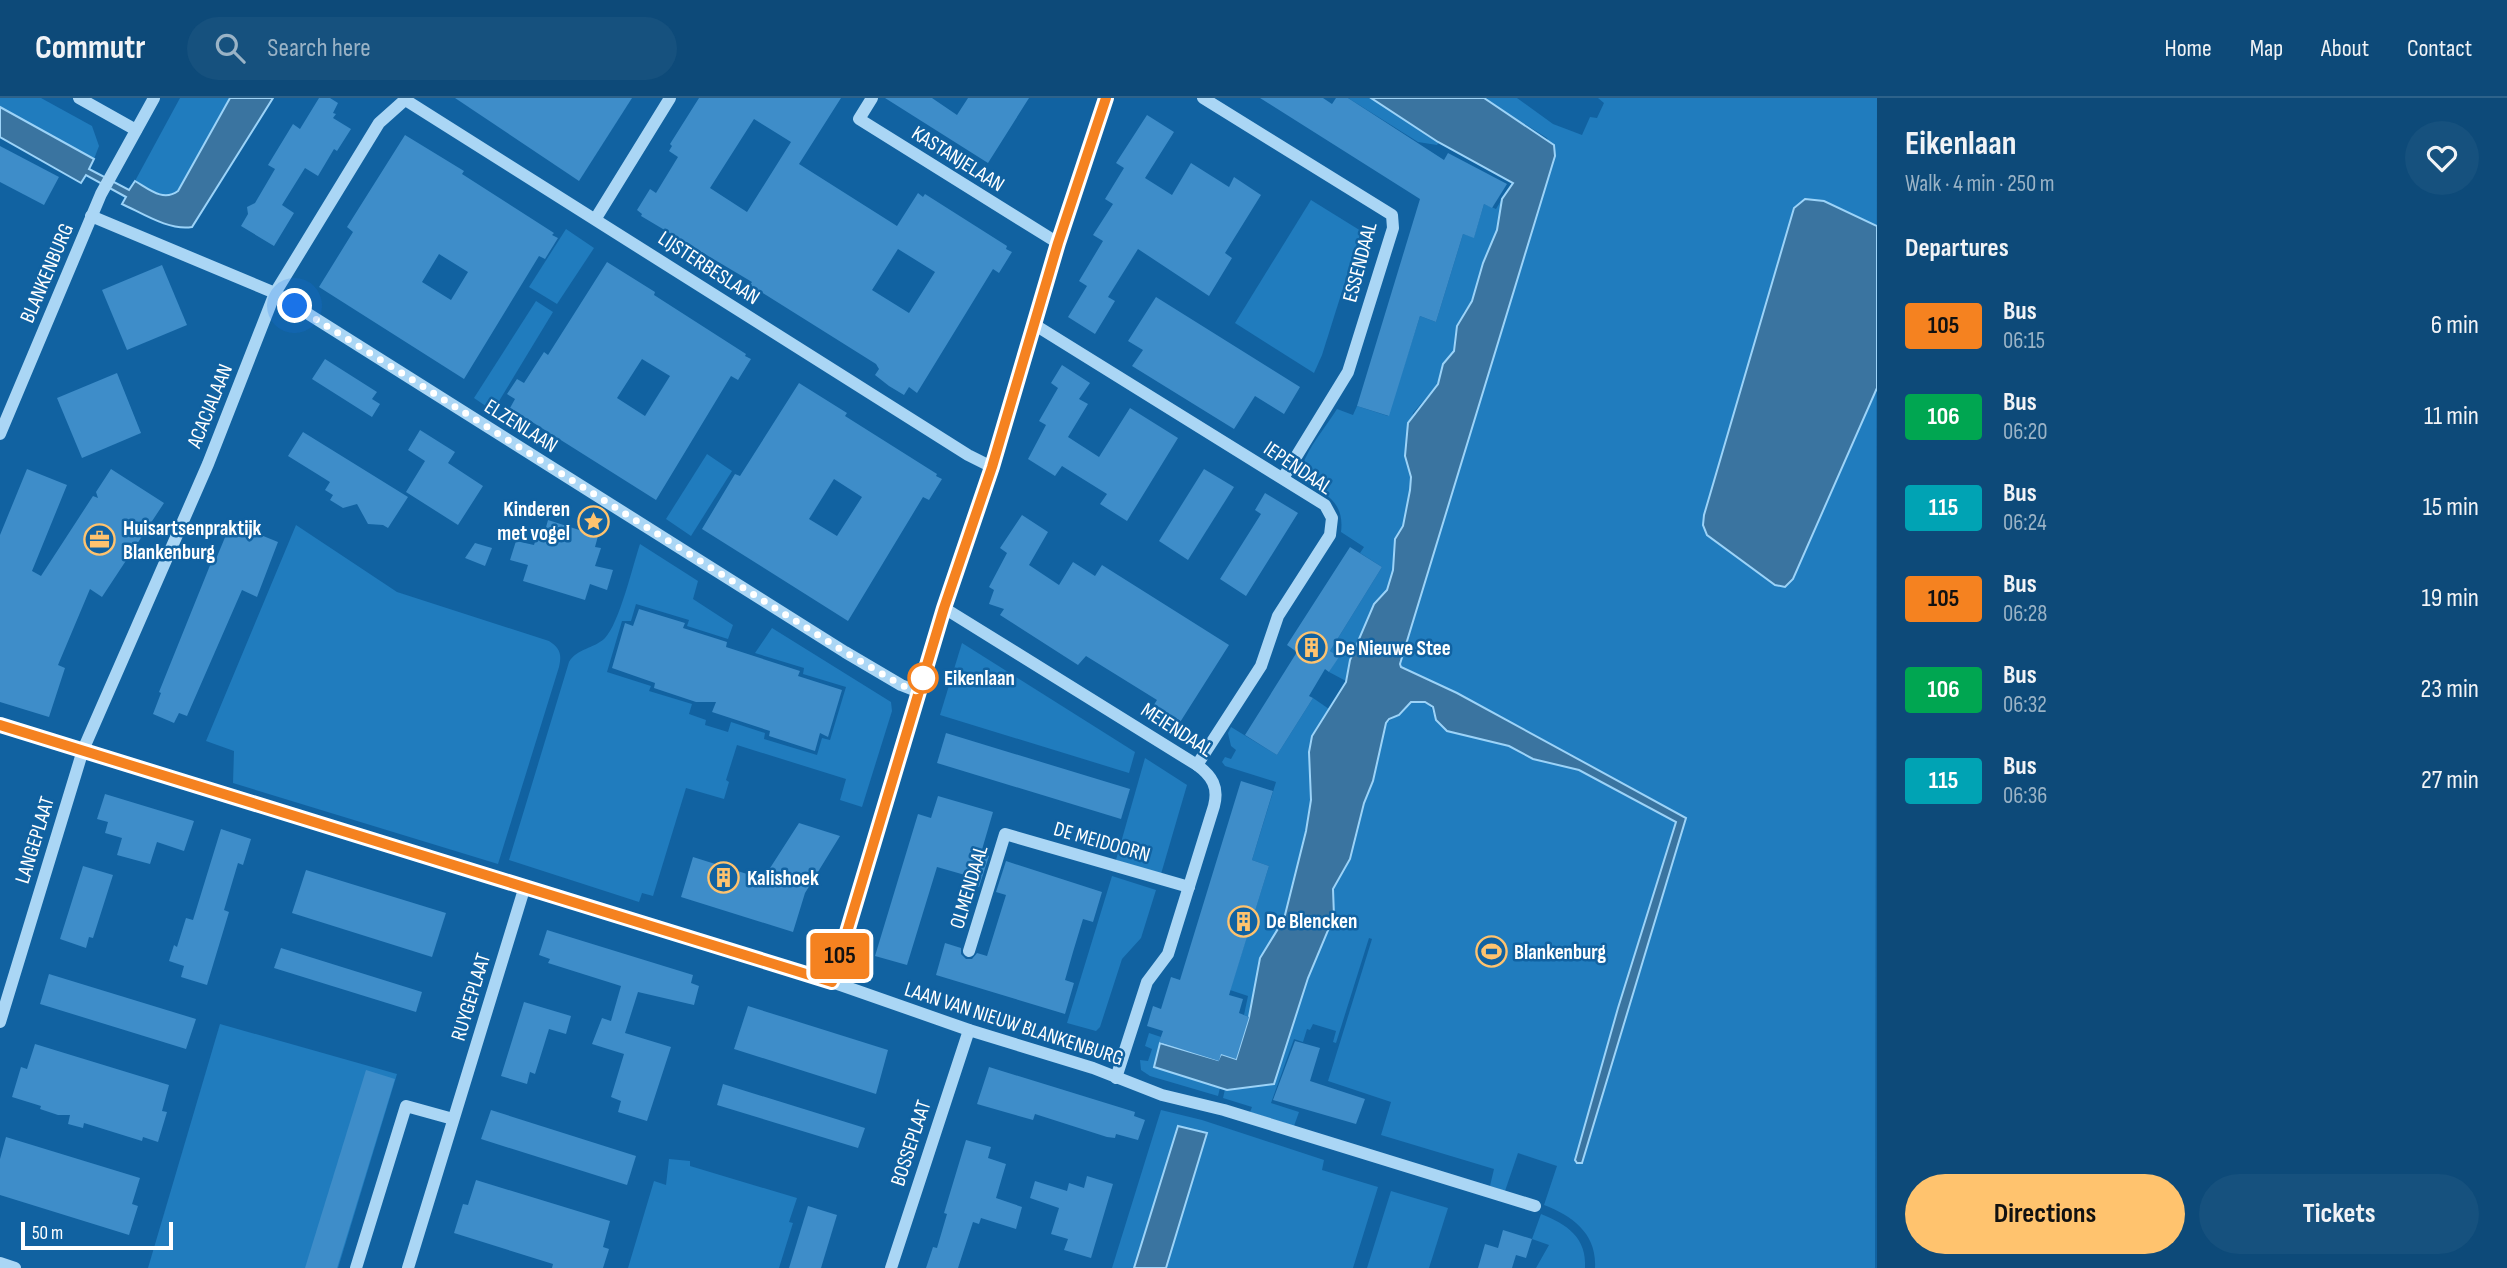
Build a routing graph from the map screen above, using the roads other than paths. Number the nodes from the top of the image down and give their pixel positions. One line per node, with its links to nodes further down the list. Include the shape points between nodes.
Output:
1 (79, 98): 8 (street)
2 (154, 98): 8 (street, BLANKENBURG)
3 (670, 98): 10 (street)
4 (872, 98): 11 (street, KASTANJELAAN, via 859,119)
5 (1106, 98): 11 (street)
6 (1203, 98): 16 (street, ESSENDAAL, via 1392,215 1393,228 1348,372)
7 (407, 99): 10 (street, LIJSTERBESLAAN); 12 (street, ACACIALAAN, via 379,123)
8 (136, 130): 9 (street, BLANKENBURG)
9 (91, 216): 12 (street, ELZENLAAN); 14 (street, BLANKENBURG)
10 (596, 218): 15 (street, LIJSTERBESLAAN)
11 (1058, 243): 13 (street)
12 (275, 293): 18 (street, ELZENLAAN, via 845,652); 20 (street, ACACIALAAN, via 208,464)
13 (1035, 325): 15 (street); 16 (street, IEPENDAAL)
14 (0, 434)
15 (992, 467): 17 (street)
16 (1283, 478): 21 (street, IEPENDAAL, via 1325,505 1332,518 1330,535 1278,616 1261,666)
17 (944, 608): 18 (street); 21 (street, MEIENDAAL)
18 (919, 692): 26 (street)
19 (0, 724): 20 (street, LAAN VAN NIEUW BLANKENBURG)
20 (83, 750): 23 (street, LAAN VAN NIEUW BLANKENBURG); 27 (street, LANGEPLAAT)
21 (1197, 765): 24 (street, MEIENDAAL, via 1210,775 1216,794)
22 (1005, 834): 24 (street, DE MEIDOORN); 25 (street, OLMENDAAL)
23 (525, 886): 26 (street, LAAN VAN NIEUW BLANKENBURG); 30 (street, RUYGEPLAAT)
24 (1189, 887): 29 (street, MEIENDAAL, via 1168,954 1147,982)
25 (969, 951)
26 (832, 982): 28 (street, LAAN VAN NIEUW BLANKENBURG)
27 (0, 1022)
28 (969, 1030): 29 (street, LAAN VAN NIEUW BLANKENBURG); 36 (street, BOSSEPLAAT)
29 (1116, 1078): 31 (street, LAAN VAN NIEUW BLANKENBURG)
30 (453, 1119): 34 (street, via 406,1106); 35 (street, RUYGEPLAAT)
31 (1535, 1206)
32 (0, 1263): 33 (street)
33 (15, 1268)
34 (356, 1268)
35 (408, 1268)
36 (891, 1268)

